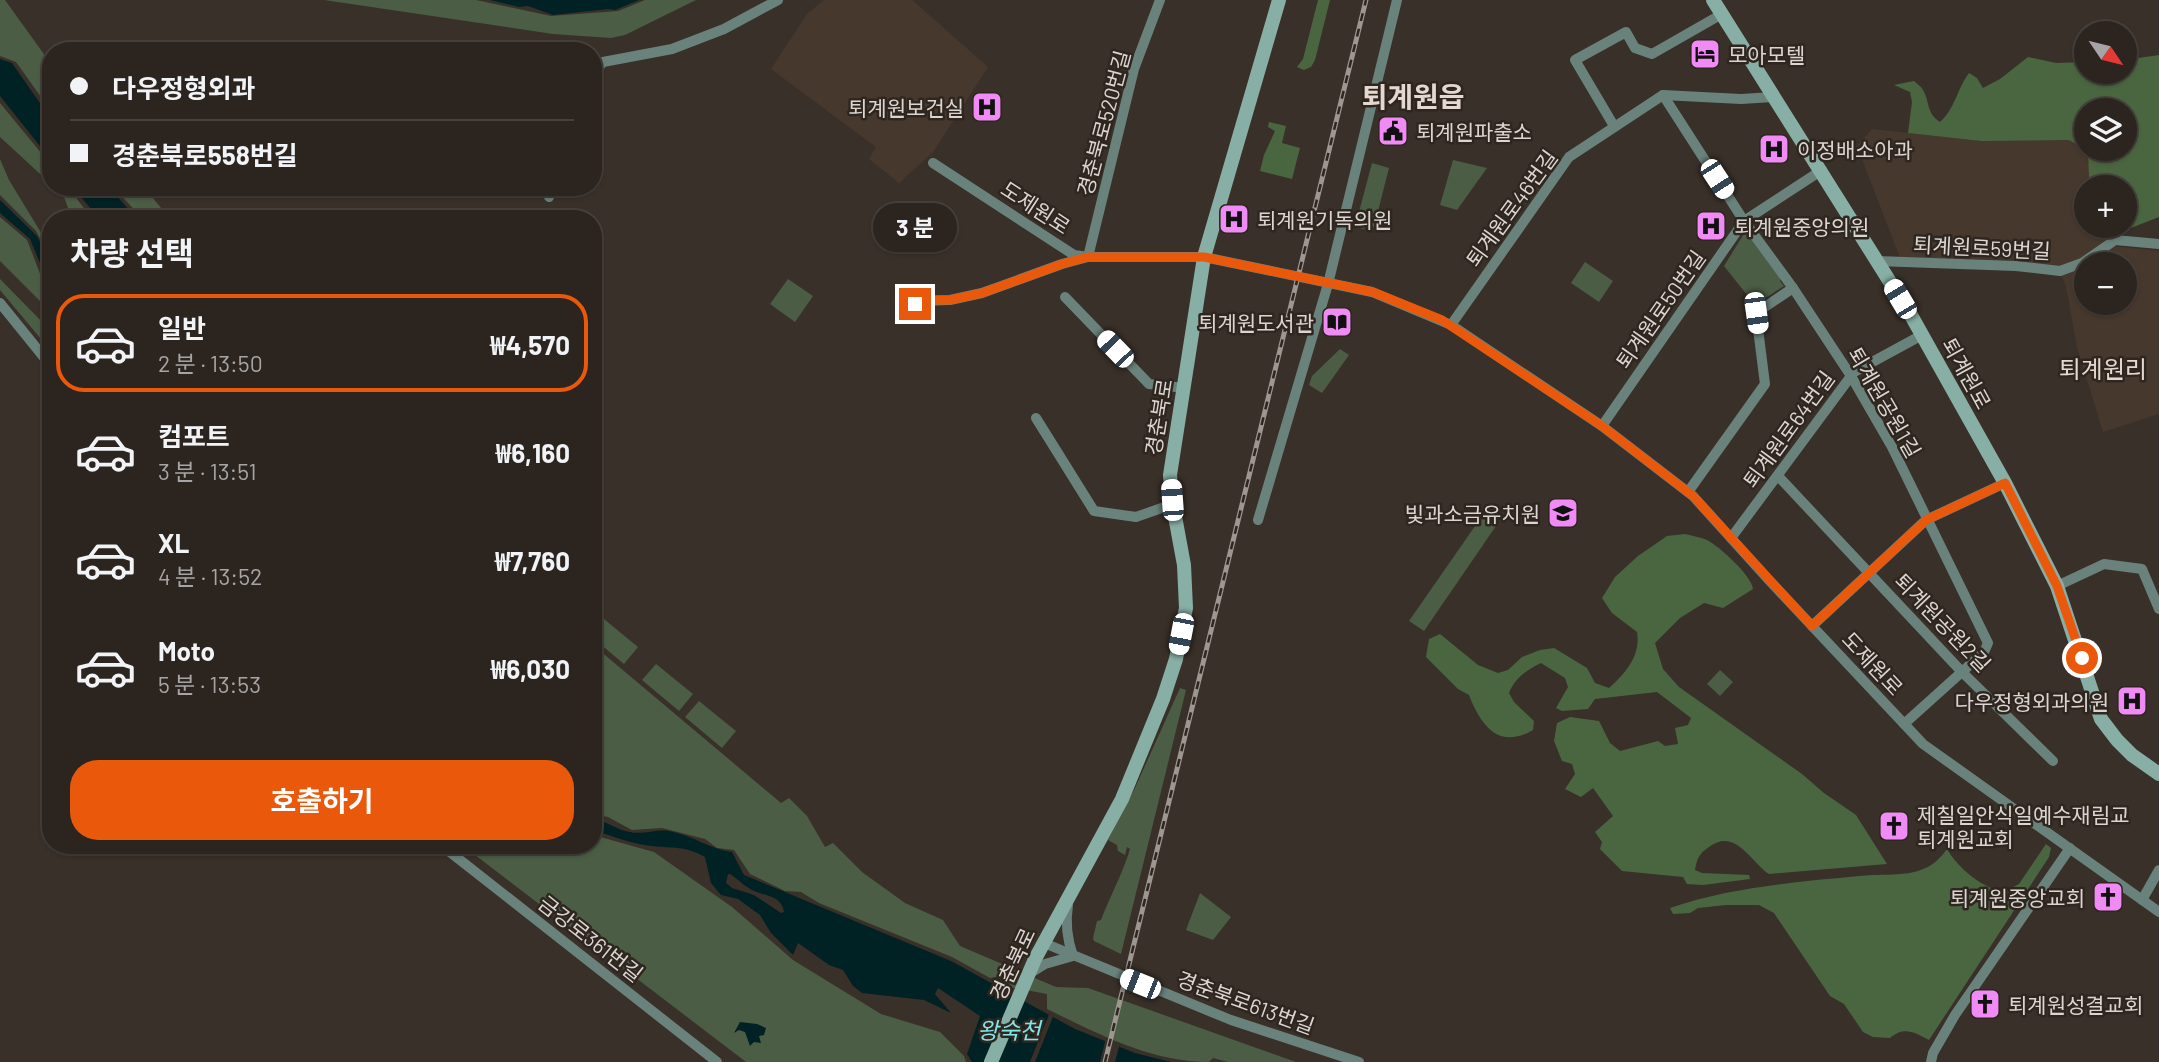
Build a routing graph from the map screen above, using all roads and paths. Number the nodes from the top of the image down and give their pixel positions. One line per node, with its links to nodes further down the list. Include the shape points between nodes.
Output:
1 (778, 0): 7 (street, via 724,29 672,49)
2 (1160, 0): 15 (street, 경춘북로520번길, via 1134,69)
3 (1279, 0): 16 (street, 경춘북로)
4 (1398, 0): 18 (street)
5 (1713, 0): 6 (street, 퇴계원로)
6 (1722, 14): 9 (street, 퇴계원로); 10 (street, via 1652,54 1635,48 1626,32 1575,60)
7 (602, 63)
8 (1663, 94): 9 (street); 10 (street, 퇴계원로46번길); 13 (street, 퇴계원공원1길)
9 (1773, 97): 12 (street, 퇴계원로)
10 (1614, 126): 23 (street, 퇴계원로46번길, via 1569,157)
11 (933, 163): 15 (street, 도제원로, via 1074,255)
12 (1822, 170): 13 (street, 퇴계원로50번길); 17 (street, 퇴계원로)
13 (1744, 221): 19 (street, 퇴계원공원1길); 29 (street, 퇴계원로50번길)
14 (2159, 244): 17 (street, 퇴계원로59번길, via 2115,240 2082,263 2060,271)
15 (1088, 257): 16 (street, 도제원로); 22 (street, via 982,293 918,301)
16 (1204, 257): 18 (street, 도제원로); 27 (street, 경춘북로)
17 (1877, 261): 24 (street, 퇴계원로)
18 (1328, 284): 23 (street, 도제원로, via 1373,292); 34 (street)
19 (1793, 288): 26 (street, 퇴계원공원1길); 32 (street, via 1756,313 1765,384)
20 (1065, 297): 27 (street, via 1149,384)
21 (0, 303): 25 (street)
22 (909, 315)
23 (1451, 325): 29 (street, 도제원로)
24 (1922, 335): 26 (street, 퇴계원로64번길); 31 (street, 퇴계원로)
25 (42, 355)
26 (1851, 376): 30 (street, 퇴계원로64번길); 35 (street, 퇴계원공원1길, via 1892,447)
27 (1184, 388): 33 (street, 경춘북로, via 1170,475)
28 (1036, 418): 33 (street, via 1094,511 1136,517)
29 (1602, 426): 32 (street, 도제원로)
30 (1778, 477): 36 (street, 퇴계원로64번길); 37 (street, 퇴계원공원2길)
31 (2005, 483): 35 (street); 38 (street, 퇴계원로)
32 (1688, 492): 36 (street, 도제원로)
33 (1173, 504): 48 (street, 경춘북로, via 1186,608 1176,659 1122,799)
34 (1258, 520)
35 (1926, 520): 37 (street); 41 (street, 퇴계원공원1길, via 1988,643)
36 (1731, 538): 40 (street, 도제원로)
37 (1869, 573): 40 (street); 41 (street, 퇴계원공원2길)
38 (2057, 586): 39 (street, via 2104,565 2143,569); 44 (street, 퇴계원로, via 2101,719 2132,755)
39 (2159, 609)
40 (1812, 626): 42 (street, 도제원로)
41 (1962, 671): 42 (street, 퇴계원공원1길); 43 (street, 퇴계원공원2길)
42 (1904, 724): 45 (street, 도제원로, via 1923,744)
43 (2053, 761)
44 (2159, 774)
45 (2070, 848): 49 (street, 도제원로); 57 (street, via 1955,1015)
46 (452, 854): 54 (street, 금강로361번길)
47 (2159, 870): 49 (street)
48 (1069, 896): 51 (street, 경춘북로); 52 (street, via 1067,941)
49 (2143, 900): 50 (street, 도제원로)
50 (2159, 912)
51 (1044, 943): 52 (street, 경춘북로613번길); 53 (street, 경춘북로)
52 (1073, 956): 53 (street); 56 (street, 경춘북로613번길, via 1231,1020)
53 (1027, 975): 55 (street, 경춘북로)
54 (717, 1062)
55 (991, 1062)
56 (1359, 1062)
57 (1931, 1062)

